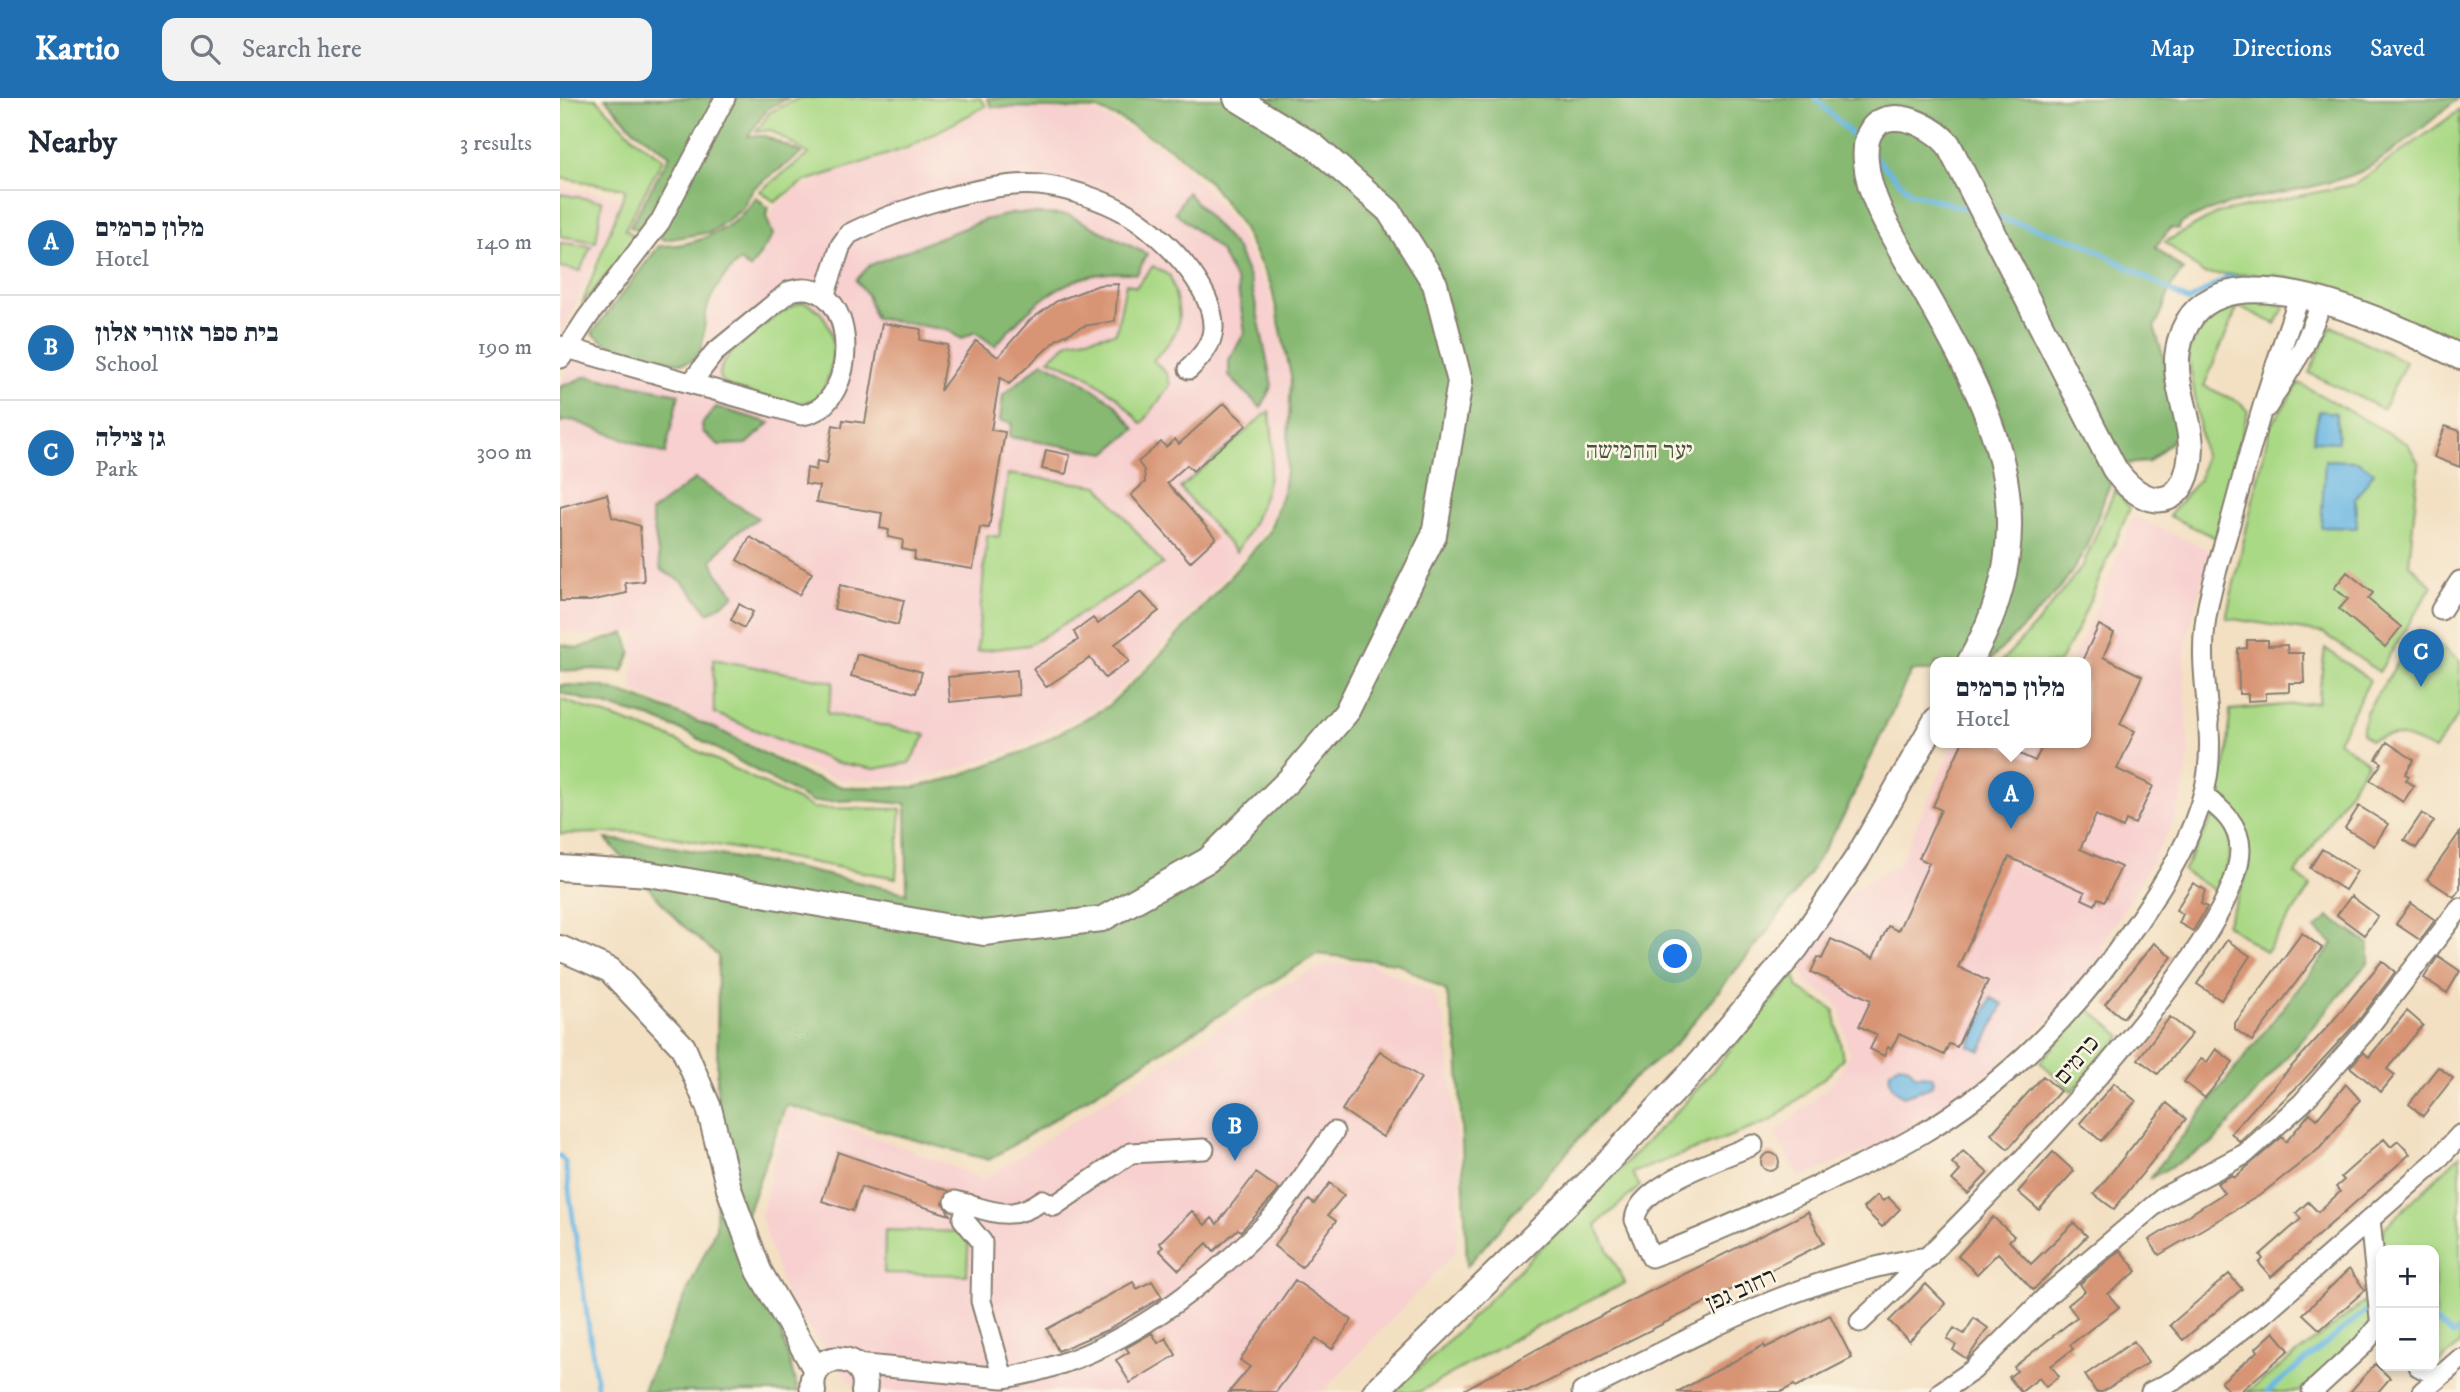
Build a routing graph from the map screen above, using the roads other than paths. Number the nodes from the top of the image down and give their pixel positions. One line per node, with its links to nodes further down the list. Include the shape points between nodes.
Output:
1 (725, 98): 5 (street, via 660,222)
2 (1236, 98): 14 (main road, via 1314,146 1389,211 1435,284 1460,382 1434,535 1346,713 1289,780 1208,860 1102,919 997,932 649,874)
3 (825, 294): 7 (street, via 841,245 856,230 979,189 1040,185 1126,213 1193,275 1207,300 1213,331 1201,357); 8 (street, via 804,287 790,291 714,352); 8 (street, via 842,322 845,339 840,382 815,413 788,413)
4 (2311, 300): 6 (main road, via 2394,327); 11 (main road, via 2255,288 2237,289 2208,301 2191,317 2177,353 2191,433 2189,468 2183,482 2166,498 2145,499 2123,483 2114,468 1948,144 1912,118 1893,118 1872,131 1865,153 1872,187 1965,361 2002,463 2010,510 2008,558 1996,606); 13 (street, via 2258,419 2206,621 2204,662 2211,740)
5 (562, 351): 8 (street)
6 (2460, 357)
7 (1189, 369)
8 (691, 383)
9 (2460, 581): 10 (street)
10 (2441, 610)
11 (1972, 657)
12 (1930, 731): 35 (main road, via 1858,857 1796,948 1691,1073 1588,1184)
13 (2203, 796): 19 (street, via 2176,860 2119,949 2065,1015 1997,1080 1901,1146 1651,1257 1635,1220 1641,1202 1665,1184); 22 (street, כרמים, via 2230,819 2240,846 2233,884 2210,930 2164,995 2094,1078)
14 (560, 868)
15 (2460, 908): 37 (street, via 2364,1033 2302,1102 2245,1154 2164,1197 2050,1293 1973,1370)
16 (560, 948): 25 (main road, via 610,970 684,1048 709,1108 729,1189 759,1271)
17 (1334, 1132): 31 (street, via 1268,1222 1169,1310 1098,1349 1026,1375)
18 (2460, 1135): 21 (street)
19 (1753, 1145)
20 (1204, 1150): 31 (street, via 1131,1153 1054,1206 1043,1200 1028,1210 997,1215 961,1203 963,1219 982,1242 981,1301)
21 (2370, 1219): 23 (street); 33 (street)
22 (1928, 1257): 24 (street, כרמים); 36 (street, רחוב גפן, via 1890,1262 1818,1283)
23 (2378, 1308)
24 (1860, 1322)
25 (792, 1328): 28 (main road); 32 (main road)
26 (2376, 1330): 39 (street)
27 (2460, 1359): 30 (street)
28 (847, 1361): 31 (street); 32 (main road, via 822,1363); 34 (main road, via 864,1379)
29 (2428, 1371): 30 (street)
30 (2439, 1377): 40 (street)
31 (1003, 1378)
32 (814, 1381)
33 (2183, 1385): 38 (street)
34 (864, 1392)
35 (1375, 1392)
36 (1582, 1392)
37 (1941, 1392)
38 (2151, 1392)
39 (2312, 1392)
40 (2422, 1392)

